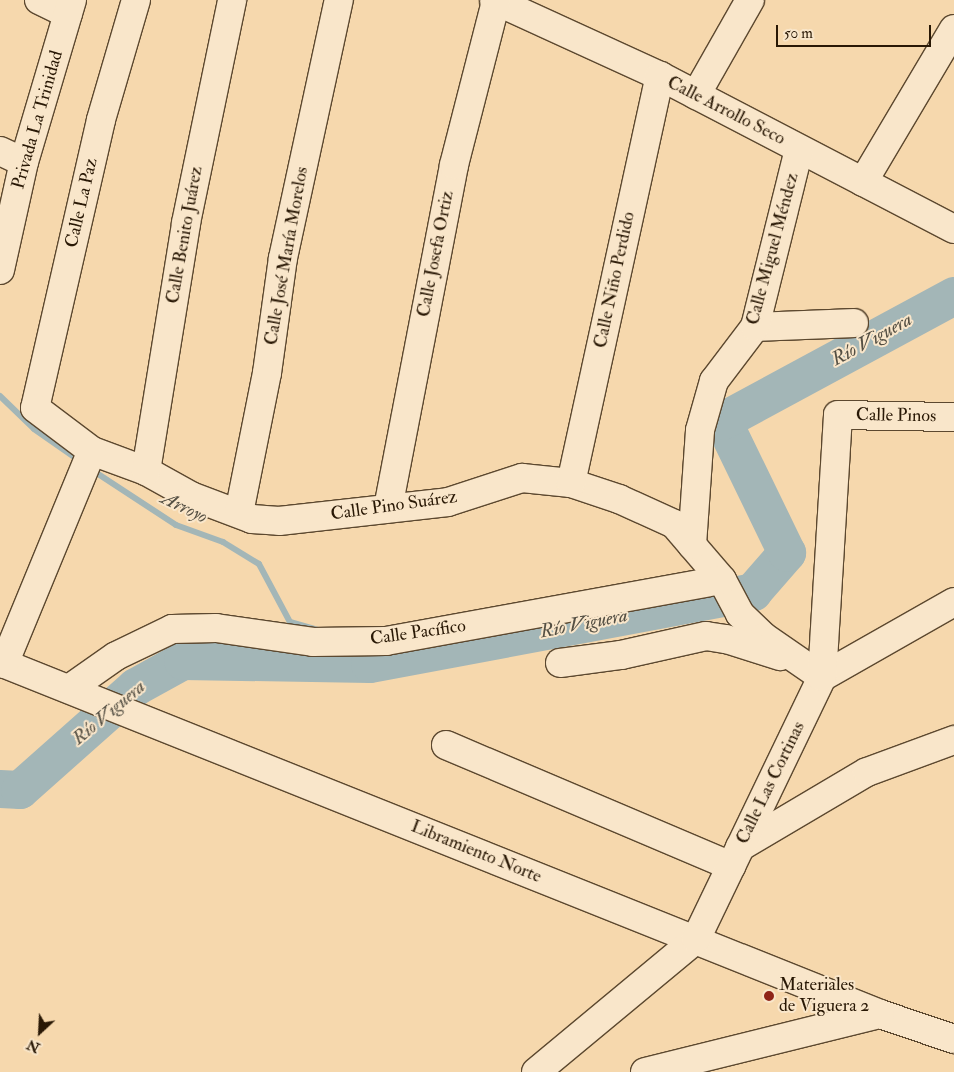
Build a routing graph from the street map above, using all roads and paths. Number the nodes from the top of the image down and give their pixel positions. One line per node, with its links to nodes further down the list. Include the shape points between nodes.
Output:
1 (39, 0): 7 (street)
2 (136, 0): 18 (street, Calle La Paz, via 101,120)
3 (232, 0): 22 (street, Calle Benito Juárez, via 186,223)
4 (339, 0): 25 (street, Calle José María Morelos, via 283,258 267,373)
5 (750, 0): 10 (street)
6 (495, 1): 9 (street, Calle Arrollo Seco); 24 (street, Calle Josefa Ortiz, via 454,165)
7 (70, 7): 12 (street, Privada La Trinidad)
8 (954, 29): 13 (street)
9 (660, 76): 10 (street, Calle Arrollo Seco); 23 (street, Calle Niño Perdido)
10 (696, 96): 11 (street, Calle Arrollo Seco)
11 (799, 149): 13 (street, Calle Arrollo Seco); 17 (street, Calle Miguel Méndez)
12 (12, 157): 15 (street, Privada La Trinidad)
13 (863, 182): 14 (street, Calle Arrollo Seco)
14 (954, 229)
15 (0, 270)
16 (854, 323): 17 (street)
17 (755, 327): 26 (street, Calle Miguel Méndez, via 714,381 700,430)
18 (36, 408): 21 (street, Calle Pino Suárez)
19 (838, 415): 20 (street, Calle Pinos); 32 (street, Calle Las Cortinas)
20 (954, 417)
21 (88, 463): 22 (street, Calle Pino Suárez); 30 (street)
22 (146, 471): 25 (street, Calle Pino Suárez, via 191,496)
23 (571, 483): 24 (street, Calle Pino Suárez, via 522,478 448,502); 26 (street, Calle Pino Suárez, via 674,524)
24 (388, 508): 25 (street, Calle Pino Suárez, via 279,521 252,519)
25 (239, 513)
26 (692, 545): 27 (street, Calle Pino Suárez)
27 (722, 580): 29 (street, Calle Pino Suárez, via 740,614 764,638); 33 (street, Calle Pacífico, via 386,641 321,642 216,628 172,629 116,656)
28 (954, 602): 32 (street)
29 (796, 659): 31 (street, via 755,650 726,638 706,636 620,655); 32 (street, Calle Pino Suárez)
30 (2, 663): 33 (street, Libramiento Norte)
31 (560, 663)
32 (822, 677): 36 (street, Calle Las Cortinas)
33 (81, 694): 37 (street, Libramiento Norte)
34 (954, 740): 36 (street, via 867,772)
35 (446, 746): 36 (street)
36 (736, 856): 37 (street, Calle Las Cortinas)
37 (696, 939): 38 (street, Libramiento Norte); 40 (street, Calle Las Cortinas)
38 (880, 1014): 39 (street, Libramiento Norte); 41 (street)
39 (954, 1039)
40 (536, 1072)
41 (645, 1072)

